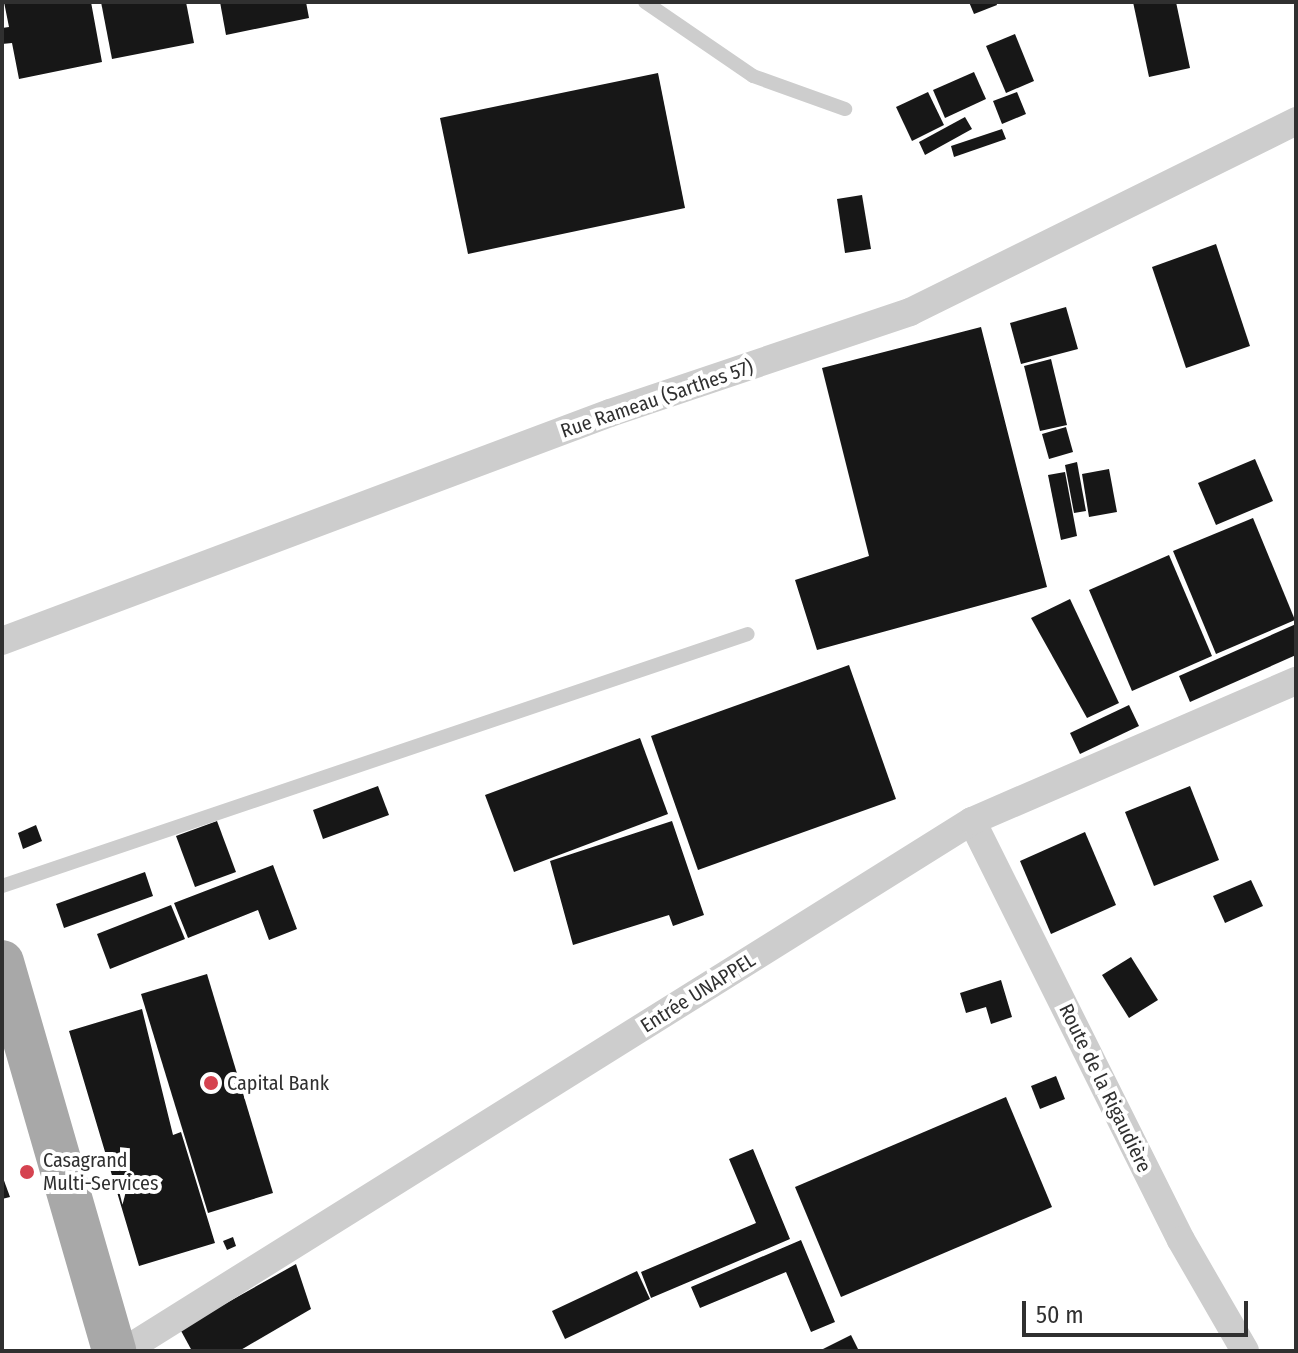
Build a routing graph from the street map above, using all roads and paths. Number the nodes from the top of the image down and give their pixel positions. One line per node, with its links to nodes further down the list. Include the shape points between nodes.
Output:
1 (645, 2): 2 (lane, via 753,76)
2 (845, 109)
3 (1296, 121): 5 (street, Rue Rameau (Sarthes 57), via 910,312 610,413)
4 (748, 634): 8 (lane)
5 (2, 641)
6 (1296, 681): 7 (street, Entrée UNAPPEL)
7 (972, 821): 12 (street, Entrée UNAPPEL); 13 (street, Route de la Rigaudière, via 1181,1240)
8 (2, 886)
9 (2, 962): 10 (main road)
10 (12, 1040): 11 (main road)
11 (114, 1351)
12 (124, 1351)
13 (1245, 1351)

